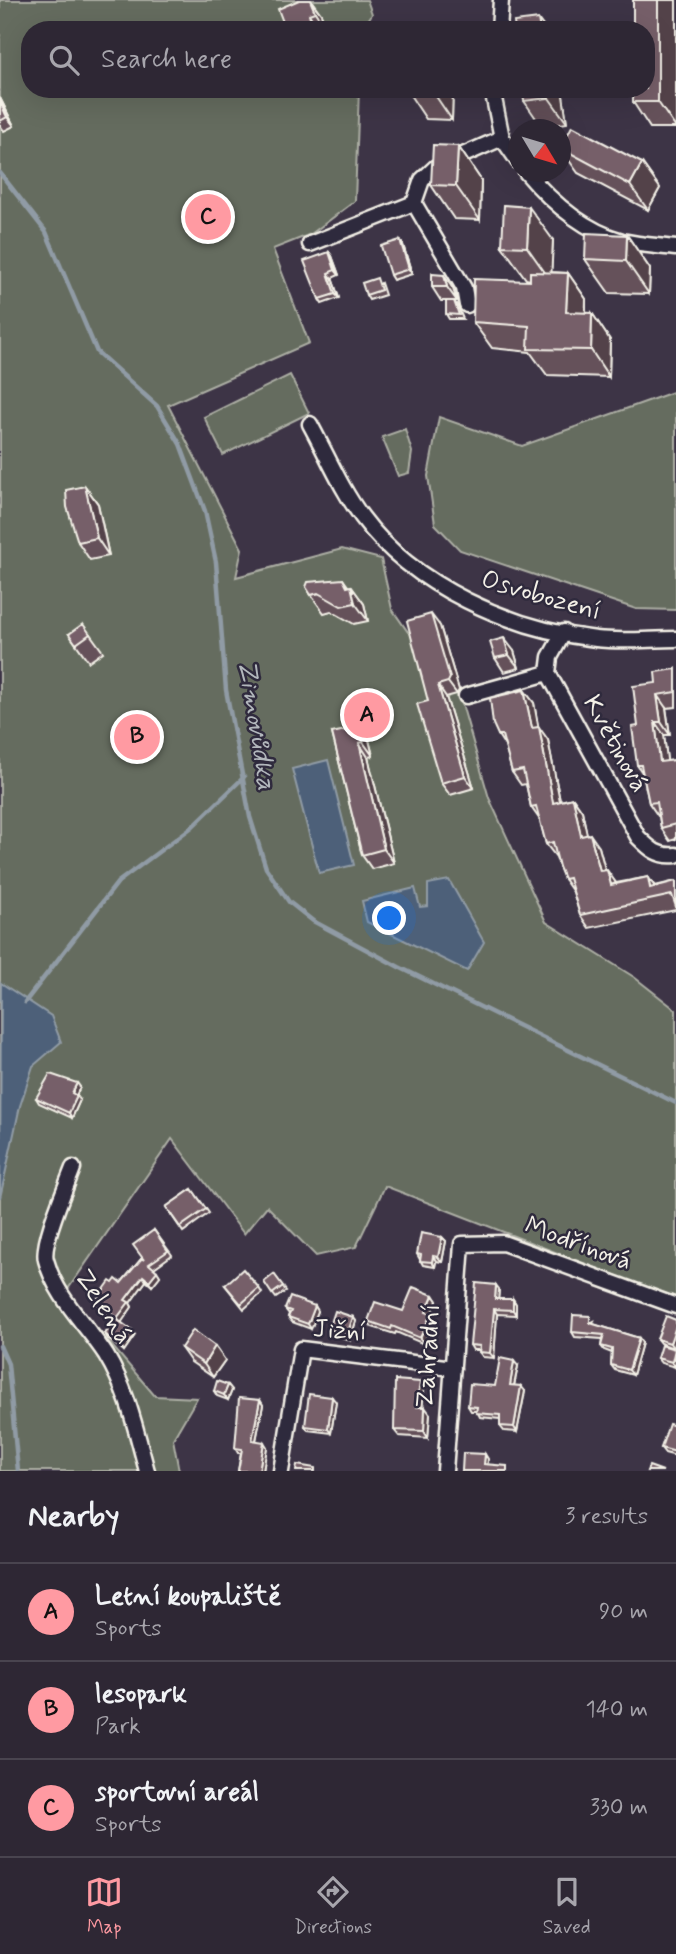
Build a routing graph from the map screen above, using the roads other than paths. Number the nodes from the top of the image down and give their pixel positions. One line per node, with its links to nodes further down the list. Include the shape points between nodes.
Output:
1 (501, 0): 2 (street)
2 (500, 21)
3 (494, 98): 4 (street)
4 (502, 138): 5 (street); 7 (street, via 436,167 422,180)
5 (508, 146)
6 (536, 182): 9 (street, via 564,211 584,223 622,240)
7 (414, 203): 8 (street); 10 (street, via 464,288)
8 (310, 244)
9 (676, 248)
10 (467, 305)
11 (310, 424): 12 (street, Osvobození, via 361,515 393,550 461,599 501,616)
12 (564, 632): 13 (street, Osvobození, via 597,640); 14 (street, via 550,657)
13 (676, 639)
14 (548, 673): 15 (street); 16 (street, Květinová, via 638,837 652,851)
15 (466, 696)
16 (676, 855)
17 (73, 1168): 21 (street, Zelená, via 45,1258 61,1293 125,1390)
18 (462, 1244): 19 (street, Modřínová, via 503,1243); 20 (street, Zahradní)
19 (676, 1306)
20 (453, 1368): 22 (street, Jižní, via 301,1349); 23 (street, Zahradní)
21 (148, 1471)
22 (281, 1471)
23 (445, 1471)

